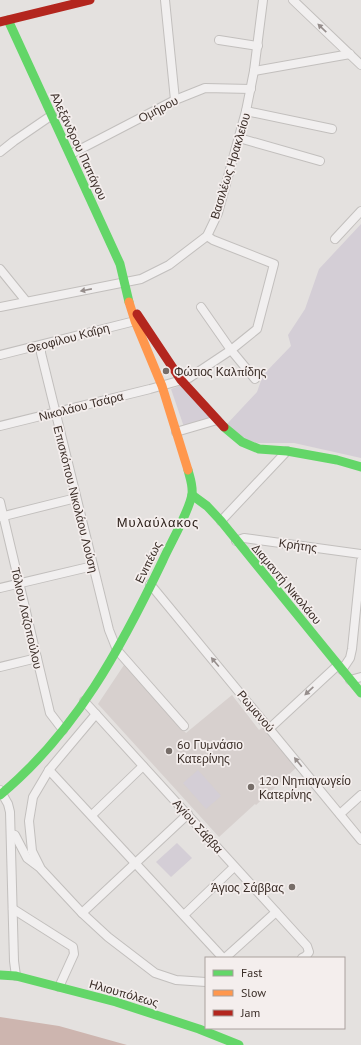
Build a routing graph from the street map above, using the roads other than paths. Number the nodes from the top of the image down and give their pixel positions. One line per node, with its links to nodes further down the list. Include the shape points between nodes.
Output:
1 (90, 0): 5 (street)
2 (165, 0): 12 (street)
3 (263, 0): 7 (street, Βασιλέως Ηρακλείου)
4 (293, 0): 8 (street, one-way to 4)
5 (2, 21): 14 (street, Αλεξάνδρου Παπάγου)
6 (219, 40): 7 (street)
7 (258, 46): 10 (street, Βασιλέως Ηρακλείου)
8 (350, 54): 9 (street); 10 (street)
9 (361, 65)
10 (254, 71): 11 (street, Βασιλέως Ηρακλείου)
11 (251, 89): 12 (street, Ομήρου, via 205,88); 13 (street, Βασιλέως Ηρακλείου)
12 (175, 100): 19 (street, Ομήρου)
13 (246, 111): 15 (street); 16 (street, Βασιλέως Ηρακλείου)
14 (52, 115): 18 (street); 19 (street, Αλεξάνδρου Παπάγου)
15 (332, 129)
16 (239, 138): 20 (street); 22 (street, Βασιλέως Ηρακλείου, via 218,213)
17 (0, 141): 18 (street)
18 (3, 150)
19 (71, 154): 25 (street, Αλεξάνδρου Παπάγου, via 120,264)
20 (320, 161)
21 (361, 211): 23 (street)
22 (207, 236): 25 (street, Βασιλέως Ηρακλείου, via 155,273); 32 (street, Νικολάου Τσάρα, via 274,264 257,329)
23 (335, 239)
24 (0, 269): 26 (street)
25 (124, 283): 26 (street, Βασιλέως Ηρακλείου, one-way to 26); 27 (street, Ενιπέως)
26 (26, 301): 28 (street, Βασιλέως Ηρακλείου)
27 (129, 302): 30 (street, Ενιπέως); 35 (street)
28 (0, 306)
29 (201, 307): 32 (street)
30 (135, 320): 31 (street, Θεοφίλου Καΐρη); 36 (street, Ενιπέως)
31 (41, 346): 33 (street, Θεοφίλου Καΐρη); 37 (street, Επισκόπου Νικολάου Λούση)
32 (231, 350): 34 (street); 35 (street, Νικολάου Τσάρα, via 189,378)
33 (0, 355)
34 (255, 379)
35 (181, 380): 36 (street, Νικολάου Τσάρα); 38 (street)
36 (162, 386): 37 (street, Νικολάου Τσάρα); 40 (street, Ενιπέως)
37 (55, 412): 39 (street, Νικολάου Τσάρα); 44 (street, Επισκόπου Νικολάου Λούση)
38 (217, 420): 40 (street); 41 (street, via 230,433 250,446)
39 (0, 426)
40 (176, 432): 43 (street, Ενιπέως, via 192,483)
41 (287, 452): 42 (street, via 337,460); 47 (street)
42 (361, 467)
43 (192, 495): 47 (street, Διαμαντή Νικολάου); 53 (street, Ενιπέως)
44 (76, 498): 46 (street); 51 (street, Επισκόπου Νικολάου Λούση)
45 (0, 502): 46 (street, Τόλιου Λαζοπούλου)
46 (1, 516): 52 (street, Τόλιου Λαζοπούλου)
47 (221, 521): 48 (street, Διαμαντή Νικολάου)
48 (236, 541): 49 (street, Κρήτης, via 244,538); 58 (street, Διαμαντή Νικολάου)
49 (361, 554)
50 (361, 560): 58 (street, via 352,649 350,658)
51 (93, 566): 52 (street); 55 (street, Επισκόπου Νικολάου Λούση, via 109,630)
52 (19, 583): 54 (street); 56 (street, Τόλιου Λαζοπούλου)
53 (150, 584): 55 (street, Ενιπέως); 65 (street, Ρωμανού, one-way to 53)
54 (0, 588)
55 (117, 650): 62 (street, Ενιπέως); 64 (street, Επισκόπου Νικολάου Λούση)
56 (37, 658): 57 (street); 66 (street, Τόλιου Λαζοπούλου, via 50,713)
57 (0, 667)
58 (340, 667): 60 (street, Διαμαντή Νικολάου); 65 (street, one-way to 65)
59 (361, 677): 60 (street)
60 (350, 680): 61 (street, Διαμαντή Νικολάου)
61 (361, 693)
62 (84, 701): 63 (street, Αγίου Σάββα); 66 (street, Ενιπέως)
63 (96, 714): 67 (street, Αγίου Σάββα); 68 (street)
64 (184, 726)
65 (270, 728): 72 (street, Ρωμανού, one-way to 65)
66 (63, 730): 69 (street, Ενιπέως, via 37,761)
67 (143, 766): 71 (street, Αγίου Σάββα); 73 (street)
68 (49, 770): 73 (street); 78 (street, via 33,797 29,820 32,851)
69 (1, 793): 74 (street, via 10,812)
70 (361, 795): 72 (street)
71 (188, 814): 76 (street); 77 (street, Αγίου Σάββα)
72 (340, 814): 75 (street, Ρωμανού)
73 (92, 815): 76 (street)
74 (11, 834): 78 (street, via 15,835 27,858); 79 (street)
75 (361, 840)
76 (137, 863): 81 (street); 82 (street)
77 (234, 866): 80 (street, Αγίου Σάββα); 82 (street)
78 (41, 868): 81 (street)
79 (13, 909): 87 (street); 89 (street, via 73,947 74,954)
80 (276, 912): 83 (street, Αγίου Σάββα, via 307,946); 85 (street)
81 (82, 913): 88 (street, via 108,937 155,973 176,980)
82 (184, 915): 84 (street)
83 (306, 955)
84 (223, 957)
85 (225, 957)
86 (0, 975): 87 (street, Ηλιουπόλεως)
87 (16, 976): 89 (street, Ηλιουπόλεως)
88 (205, 982)
89 (59, 987): 90 (street, Ηλιουπόλεως, via 116,1002)
90 (239, 1045)

